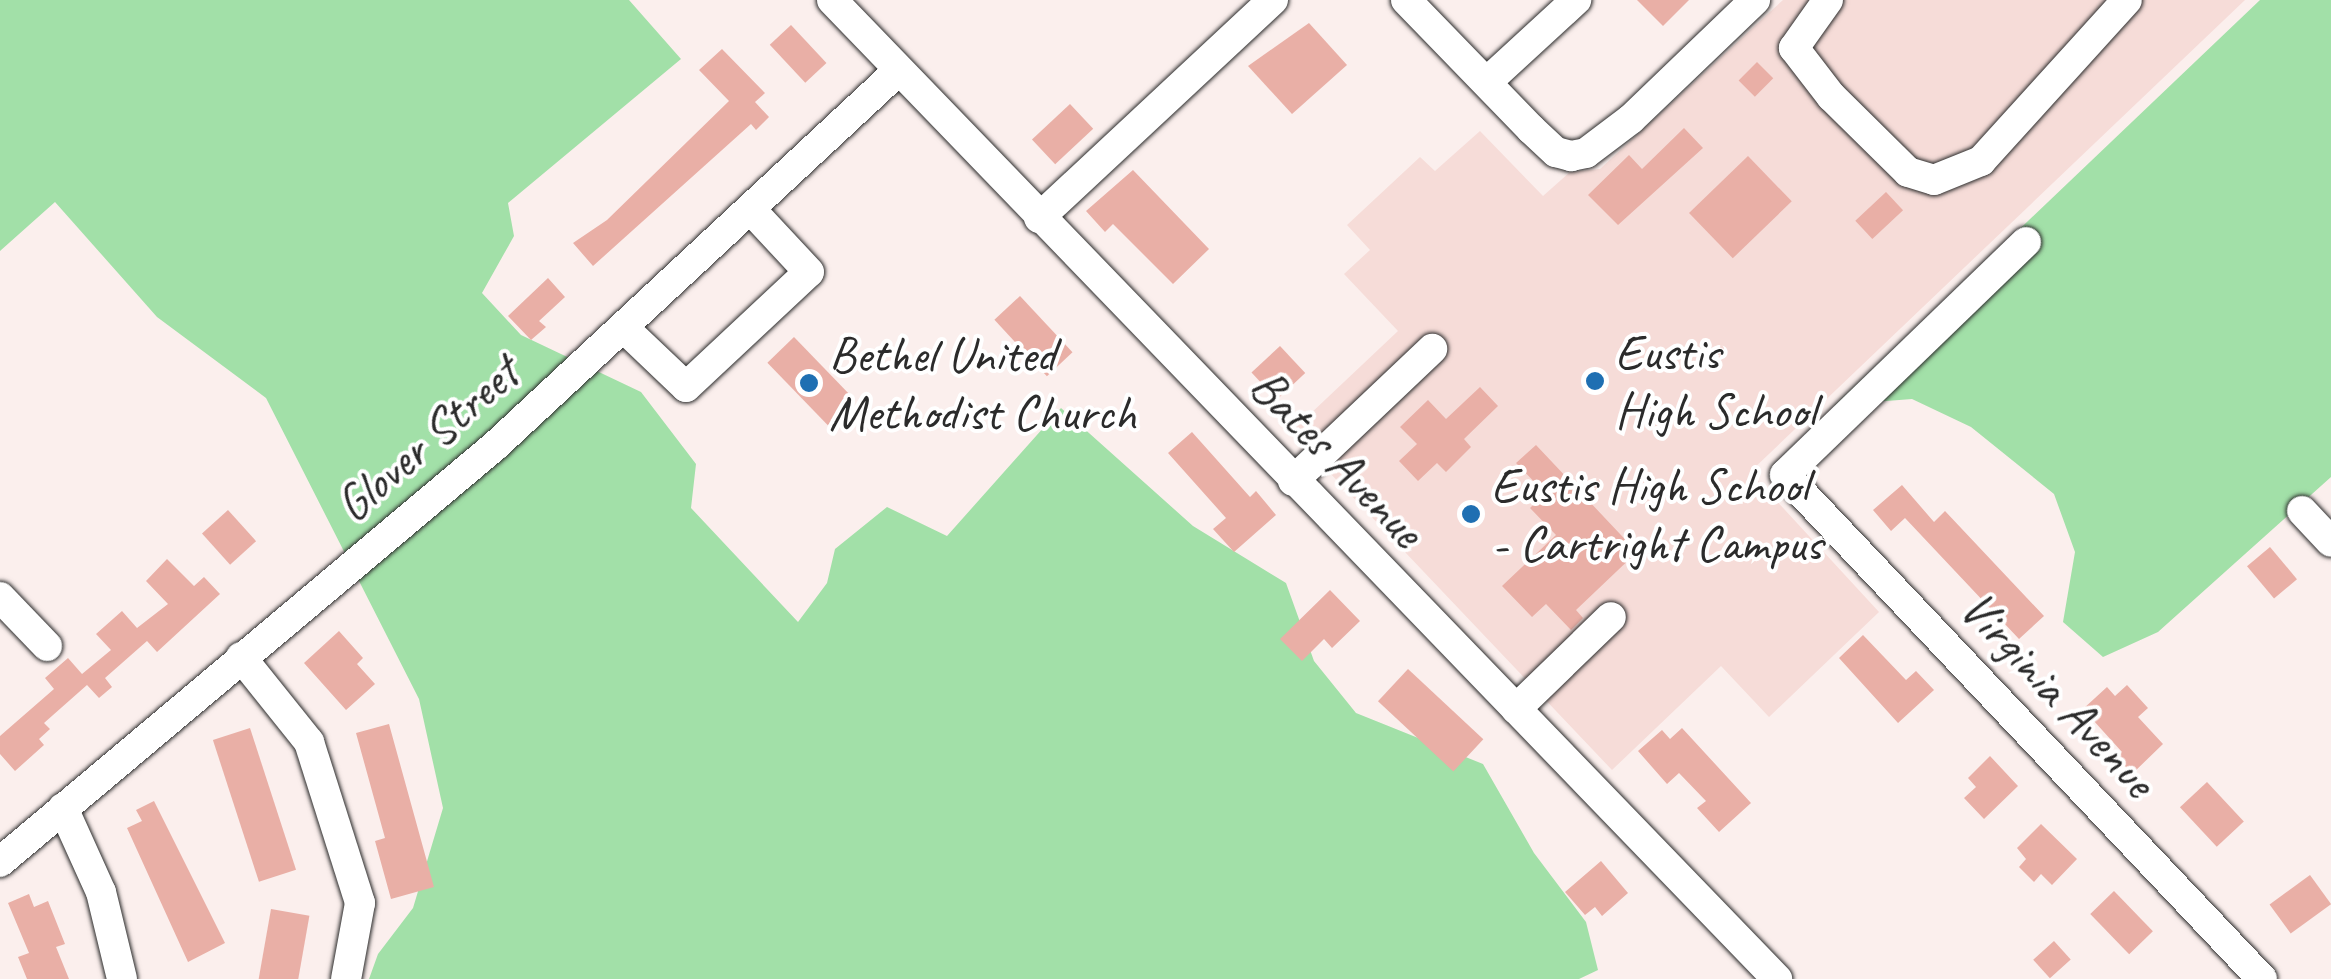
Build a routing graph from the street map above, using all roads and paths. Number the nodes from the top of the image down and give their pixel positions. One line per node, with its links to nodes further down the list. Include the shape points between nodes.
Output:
1 (832, 0): 8 (street, Bates Avenue)
2 (1273, 0): 11 (street)
3 (1406, 0): 9 (street)
4 (1576, 0): 9 (street)
5 (1755, 0): 9 (street, via 1632,119 1586,153 1565,155 1531,130)
6 (1828, 0): 7 (street, via 1794,48 1830,96 1908,172 1934,180 1980,161)
7 (2127, 0)
8 (898, 70): 10 (street, Glover Street); 11 (street, Bates Avenue)
9 (1488, 81)
10 (753, 212): 13 (street, Glover Street); 13 (street, via 809,272 686,388)
11 (1039, 218): 15 (street, Bates Avenue)
12 (2026, 242): 28 (street, Virginia Avenue, via 1785,475)
13 (625, 329): 21 (street, Glover Street)
14 (1432, 350): 15 (street)
15 (1293, 481): 22 (street, Bates Avenue)
16 (2302, 512): 17 (street)
17 (2331, 542)
18 (0, 598): 20 (street)
19 (1611, 617): 22 (street)
20 (47, 646)
21 (241, 657): 23 (street, Glover Street); 27 (street, via 310,742 360,903)
22 (1516, 710): 25 (street, Bates Avenue)
23 (63, 808): 24 (street, Glover Street); 26 (street, via 101,892)
24 (0, 862)
25 (1772, 977)
26 (122, 979)
27 (346, 979)
28 (2262, 979)

